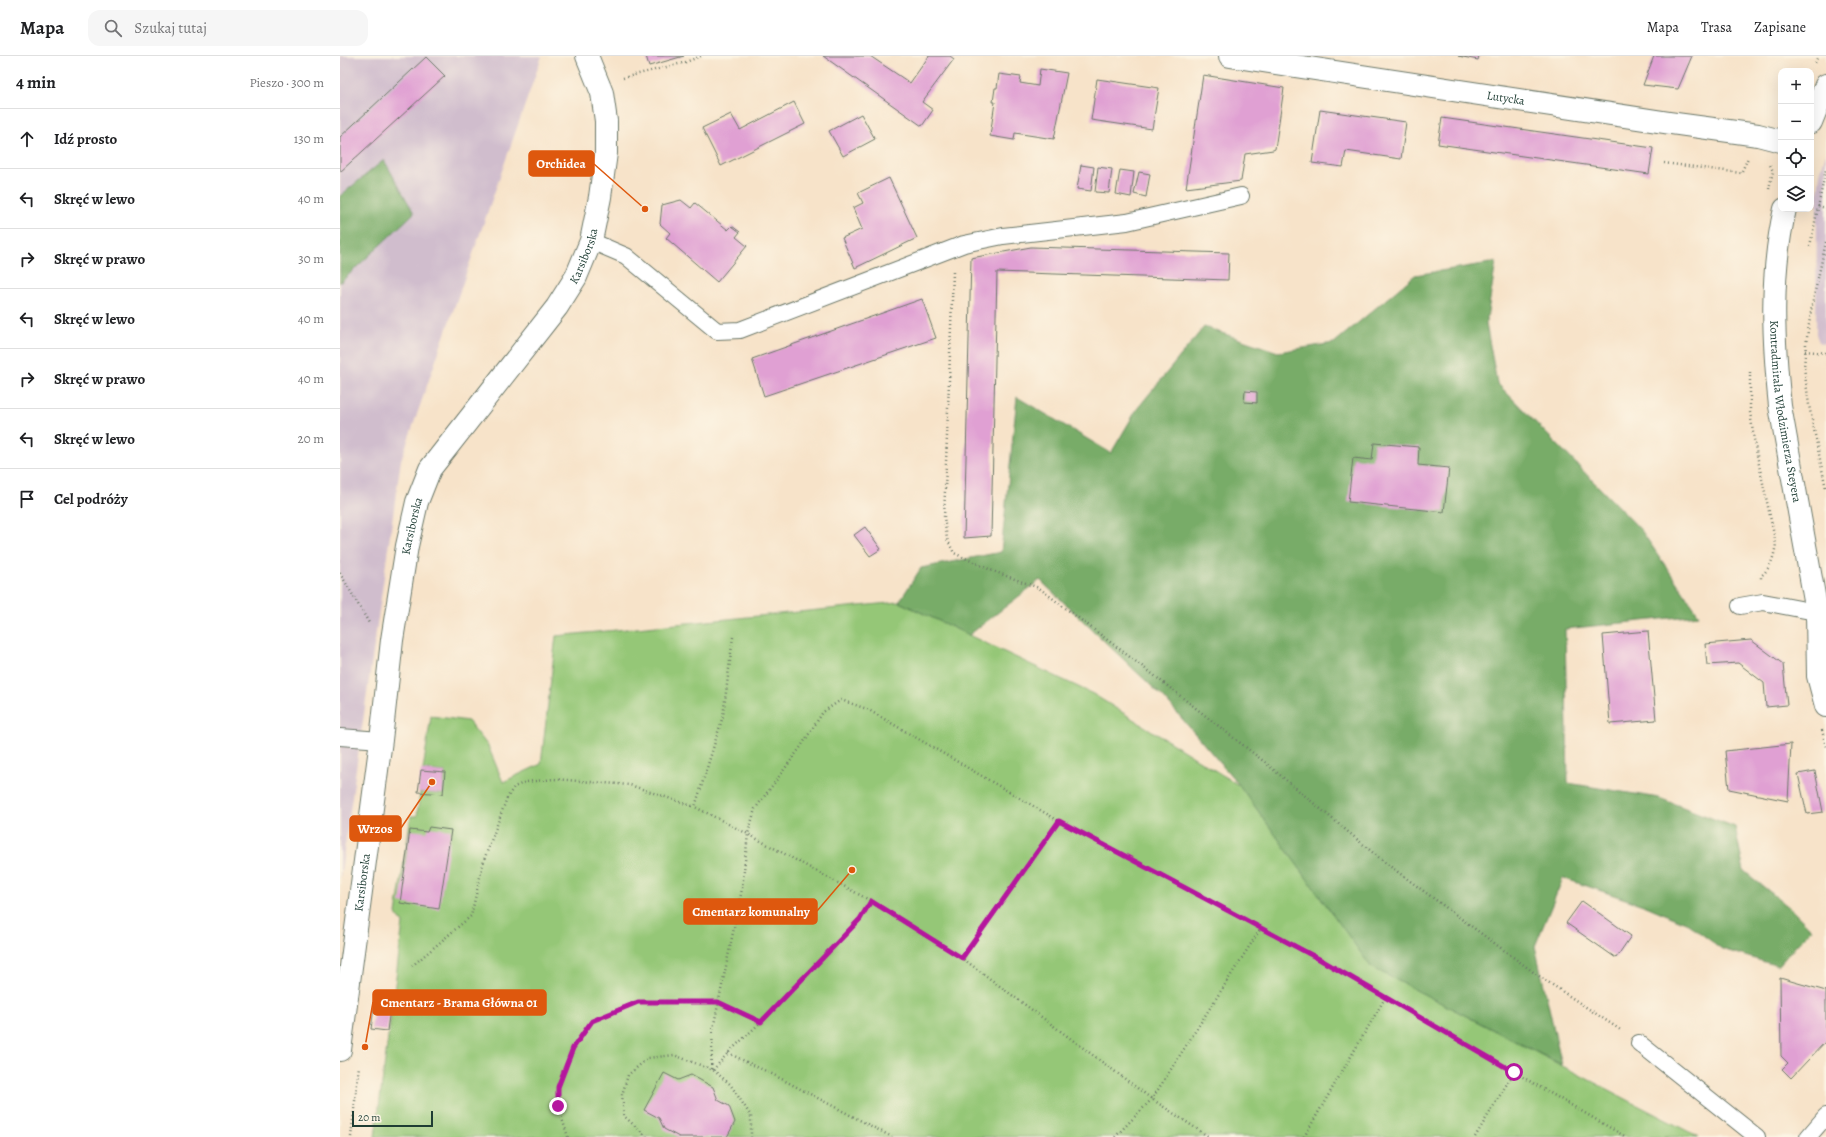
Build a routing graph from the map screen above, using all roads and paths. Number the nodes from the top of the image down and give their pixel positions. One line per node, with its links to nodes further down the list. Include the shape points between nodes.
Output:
1 (587, 56): 15 (street, Karsiborska, via 602,93 606,122 606,153)
2 (701, 56): 4 (path)
3 (1230, 56): 7 (street, Lutycka, via 1758,135)
4 (616, 80)
5 (1826, 85): 6 (street)
6 (1814, 115)
7 (1778, 140)
8 (1752, 153): 9 (path, via 1741,173)
9 (1664, 163)
10 (1826, 169): 12 (path)
11 (1241, 196): 18 (lane, via 1127,222 1003,236 964,244)
12 (1818, 206): 13 (path); 17 (path)
13 (1826, 208)
14 (1785, 212): 24 (street, Kontradmirała Włodzimierza Steyera, via 1775,272 1775,349 1780,406)
15 (591, 241): 18 (lane, via 626,256 717,331 740,330); 29 (street, Karsiborska, via 576,277 557,307 430,469 417,502 407,546 392,640)
16 (1826, 242): 19 (path)
17 (1810, 246)
18 (946, 251): 40 (path, via 953,266 944,517 947,539 954,553 1039,588 1262,760 1383,861 1536,974)
19 (1805, 351): 20 (path); 21 (path, via 1807,395)
20 (1826, 354)
21 (1826, 489)
22 (340, 572): 25 (path)
23 (1740, 606): 24 (lane, via 1763,602)
24 (1823, 619): 27 (street, Kontradmirała Włodzimierza Steyera, via 1818,676)
25 (371, 627)
26 (733, 637): 30 (path, via 723,716)
27 (1826, 706)
28 (340, 738): 29 (lane)
29 (381, 740): 41 (street, Karsiborska)
30 (695, 807): 32 (path); 36 (path, via 630,785 554,779 526,782 514,787 507,798 484,860 471,916)
31 (1059, 821): 32 (path, via 867,709 841,700 823,712 800,748 754,809); 34 (path); 35 (path)
32 (748, 834): 33 (path); 38 (path, via 742,889)
33 (871, 901): 35 (path); 39 (path, via 860,919)
34 (1261, 928): 37 (path); 45 (path)
35 (962, 958): 45 (path)
36 (412, 966)
37 (1385, 998): 44 (path); 53 (path)
38 (718, 1002): 39 (path); 43 (path, via 713,1028); 47 (path, via 638,1002 592,1021 573,1048 558,1087 558,1106)
39 (761, 1022): 42 (path)
40 (1639, 1043): 56 (lane)
41 (340, 1050)
42 (728, 1053): 43 (path); 50 (path)
43 (712, 1070): 48 (path, via 674,1055 648,1058 628,1075 622,1095 624,1116); 49 (path, via 730,1084 750,1116)
44 (1514, 1072): 54 (path); 55 (path)
45 (1152, 1099): 51 (path); 52 (path)
46 (1826, 1116): 57 (lane)
47 (568, 1137)
48 (647, 1137)
49 (750, 1137)
50 (892, 1137)
51 (1115, 1137)
52 (1209, 1137)
53 (1304, 1137)
54 (1475, 1137)
55 (1626, 1137)
56 (1757, 1137)
57 (1808, 1137)

